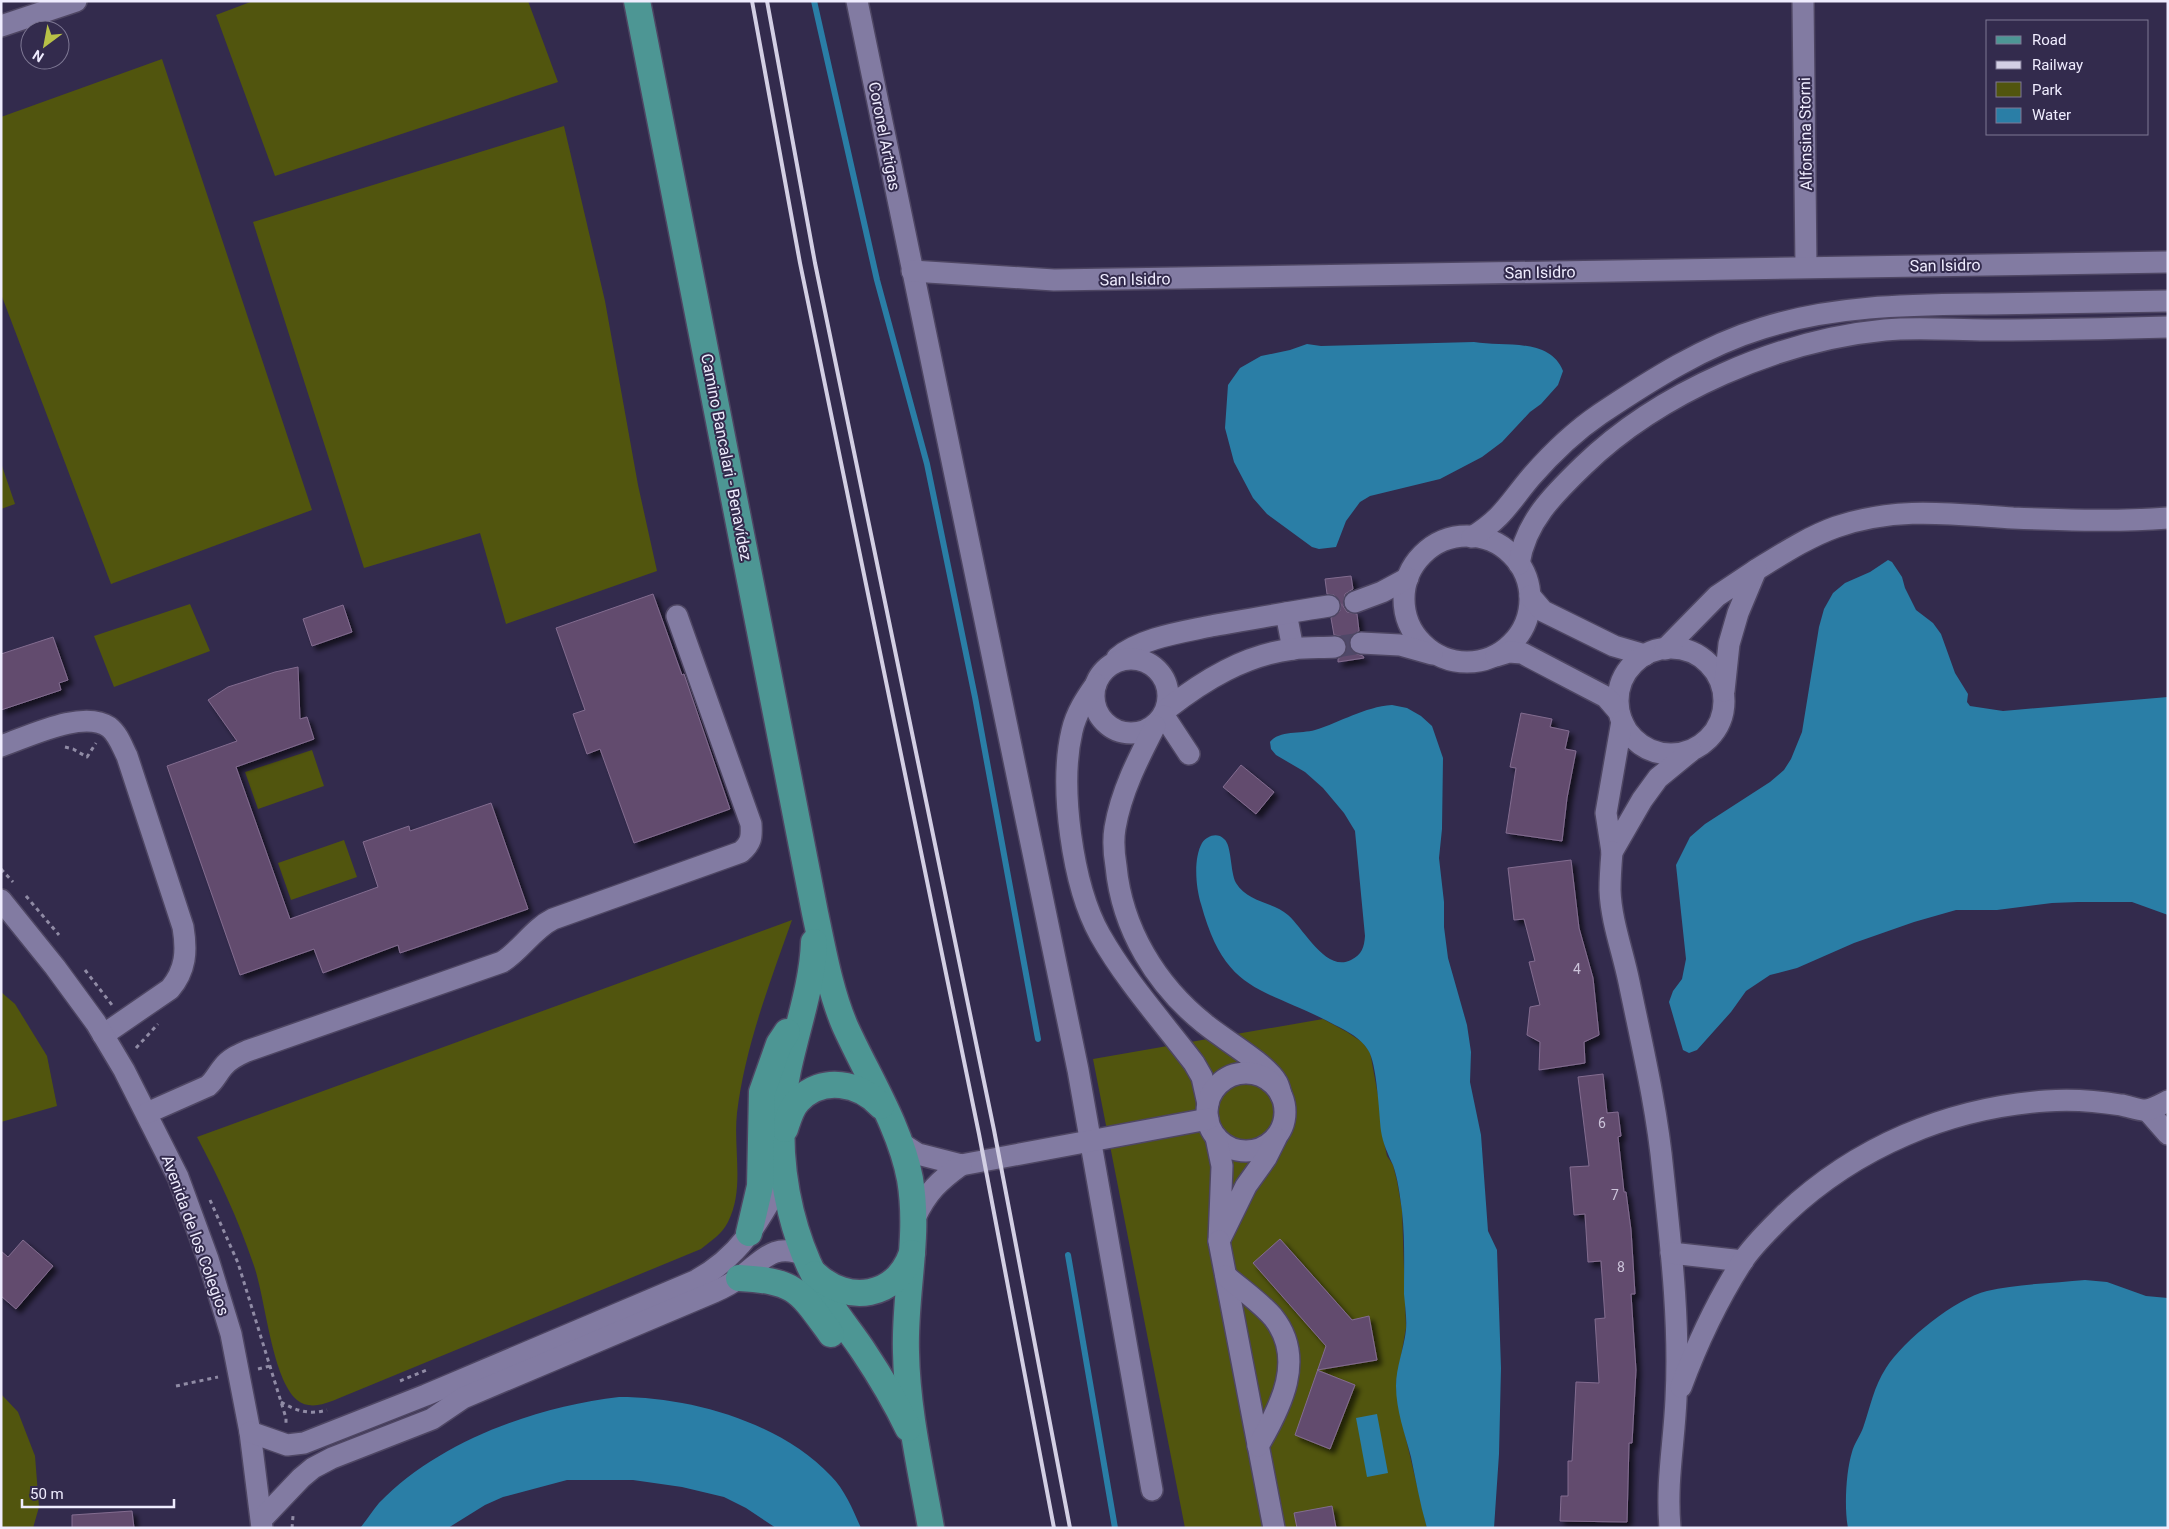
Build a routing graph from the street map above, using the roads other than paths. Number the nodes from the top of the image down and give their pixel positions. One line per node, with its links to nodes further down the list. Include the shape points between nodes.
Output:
1 (76, 1): 5 (street)
2 (637, 1): 38 (main road, Camino Bancalari - Benavídez)
3 (858, 1): 8 (street, Coronel Artigas)
4 (1803, 1): 7 (street, Alfonsina Storni)
5 (1, 26)
6 (2168, 262): 7 (street, San Isidro)
7 (1806, 267): 8 (street, San Isidro, via 1054,280)
8 (912, 271): 50 (street, Coronel Artigas, via 1078,1070)
9 (2168, 301): 10 (street)
10 (1883, 307): 12 (street); 14 (street, via 1837,311 1764,328 1728,340 1672,368 1589,421 1531,477 1495,522)
11 (2168, 327): 12 (street)
12 (1885, 330): 15 (street, via 1799,346 1716,378 1666,404 1596,453 1561,487 1526,534)
13 (2168, 518): 16 (street, via 2109,521 1945,512 1895,514 1837,527 1810,538)
14 (1472, 537): 15 (street, via 1499,545); 17 (street, via 1449,540 1428,550)
15 (1519, 564): 18 (street)
16 (1756, 570): 26 (street, via 1717,596); 30 (street, via 1729,644)
17 (1408, 578): 19 (street); 27 (street, via 1404,600 1408,621 1420,640)
18 (1530, 596): 26 (street, via 1543,610 1614,646); 28 (street, via 1530,608 1522,631)
19 (1355, 602)
20 (1329, 606): 21 (street)
21 (1286, 613): 25 (street); 29 (street, via 1171,635 1120,656)
22 (677, 616): 45 (street, via 751,824 752,837 748,845 740,852 553,919 543,924 510,958 502,962 234,1056 208,1086)
23 (1361, 643): 27 (street, via 1400,644)
24 (1336, 647): 25 (street)
25 (1293, 649): 32 (street, via 1260,656 1210,678)
26 (1655, 652): 30 (street, via 1684,650 1701,658 1719,680); 31 (street, via 1630,667 1621,683)
27 (1437, 655): 28 (street, via 1460,662)
28 (1495, 656): 31 (street, via 1522,653 1606,697)
29 (1102, 675): 32 (street, via 1120,660 1134,659 1153,666 1166,682 1169,696); 32 (street, via 1094,697 1096,711 1110,727 1136,734); 46 (street, via 1082,704 1072,729 1068,754 1067,801 1078,873 1099,933 1118,964 1202,1077)
30 (1723, 698): 34 (street, via 1722,714 1716,728 1707,740)
31 (1620, 716): 34 (street, via 1632,737 1648,749 1666,754); 36 (street, via 1606,813)
32 (1162, 717): 35 (street); 41 (street, via 1129,780 1114,830 1118,889 1129,924 1142,952 1173,994 1204,1024 1268,1071 1277,1082)
33 (1, 746): 40 (street, via 67,723 90,720 100,722 116,734 127,756 183,927 186,946 184,966 170,989)
34 (1694, 748): 36 (street, via 1658,778)
35 (1189, 754)
36 (1612, 852): 58 (street, via 1610,890 1653,1097)
37 (1, 900): 40 (street, Avenida de los Colegios, via 50,960)
38 (815, 913): 39 (main road, Camino Bancalari - Benavídez, via 813,964); 44 (main road, Camino Bancalari - Benavídez, via 844,1024)
39 (804, 1006): 49 (main road, Camino Bancalari - Benavídez, via 784,1092); 55 (main road, via 779,1044 762,1092 760,1186)
40 (103, 1035): 45 (street, Avenida de los Colegios)
41 (1281, 1095): 46 (street, via 1261,1076 1241,1073 1228,1077 1217,1086); 47 (street, via 1284,1117)
42 (2168, 1101): 43 (street)
43 (2147, 1110): 48 (street); 59 (street, via 2090,1101 2047,1101 1997,1107 1909,1132 1825,1180 1770,1228)
44 (885, 1111): 49 (main road, via 872,1096 854,1087 834,1084 814,1090 798,1101); 51 (main road, Camino Bancalari - Benavídez)
45 (147, 1113): 65 (street, Avenida de los Colegios, via 178,1177 208,1259 232,1334)
46 (1210, 1120): 47 (street, via 1228,1146 1242,1150 1264,1146); 50 (street); 56 (street, via 1222,1166)
47 (1279, 1132): 56 (street, via 1246,1186)
48 (2168, 1134)
49 (782, 1137): 53 (main road, Camino Bancalari - Benavídez)
50 (1090, 1142): 52 (street); 68 (street, Coronel Artigas)
51 (900, 1143): 52 (street, via 918,1154); 54 (main road, Camino Bancalari - Benavídez, via 910,1178)
52 (961, 1165): 54 (street, via 928,1193)
53 (784, 1176): 55 (street); 60 (main road, Camino Bancalari - Benavídez, via 797,1234)
54 (915, 1218): 57 (main road, Camino Bancalari - Benavídez)
55 (749, 1233): 65 (street, via 737,1251 695,1281 426,1395 304,1443 287,1445)
56 (1219, 1241): 61 (street)
57 (914, 1248): 60 (main road, via 907,1265 895,1280 880,1290 862,1294 843,1292 826,1284); 66 (main road, Camino Bancalari - Benavídez, via 906,1352)
58 (1671, 1253): 59 (street); 64 (street, via 1676,1324)
59 (1743, 1261): 64 (street, via 1697,1346)
60 (809, 1263): 62 (street, via 787,1250 775,1251); 63 (main road, Camino Bancalari - Benavídez, via 829,1302)
61 (1226, 1276): 67 (street); 67 (street, via 1272,1317 1289,1349 1290,1368 1283,1393)
62 (739, 1278): 63 (main road, via 768,1280 793,1290 805,1299 836,1341); 69 (street, via 714,1292 464,1398 432,1419 332,1458 300,1478)
63 (885, 1386): 66 (main road, Camino Bancalari - Benavídez)
64 (1676, 1399): 72 (street, via 1670,1458)
65 (250, 1432): 69 (street, Avenida de los Colegios)
66 (917, 1446): 70 (main road, Camino Bancalari - Benavídez)
67 (1258, 1446): 71 (street)
68 (1152, 1490)
69 (262, 1523)
70 (931, 1528)
71 (1274, 1528)
72 (1670, 1528)

